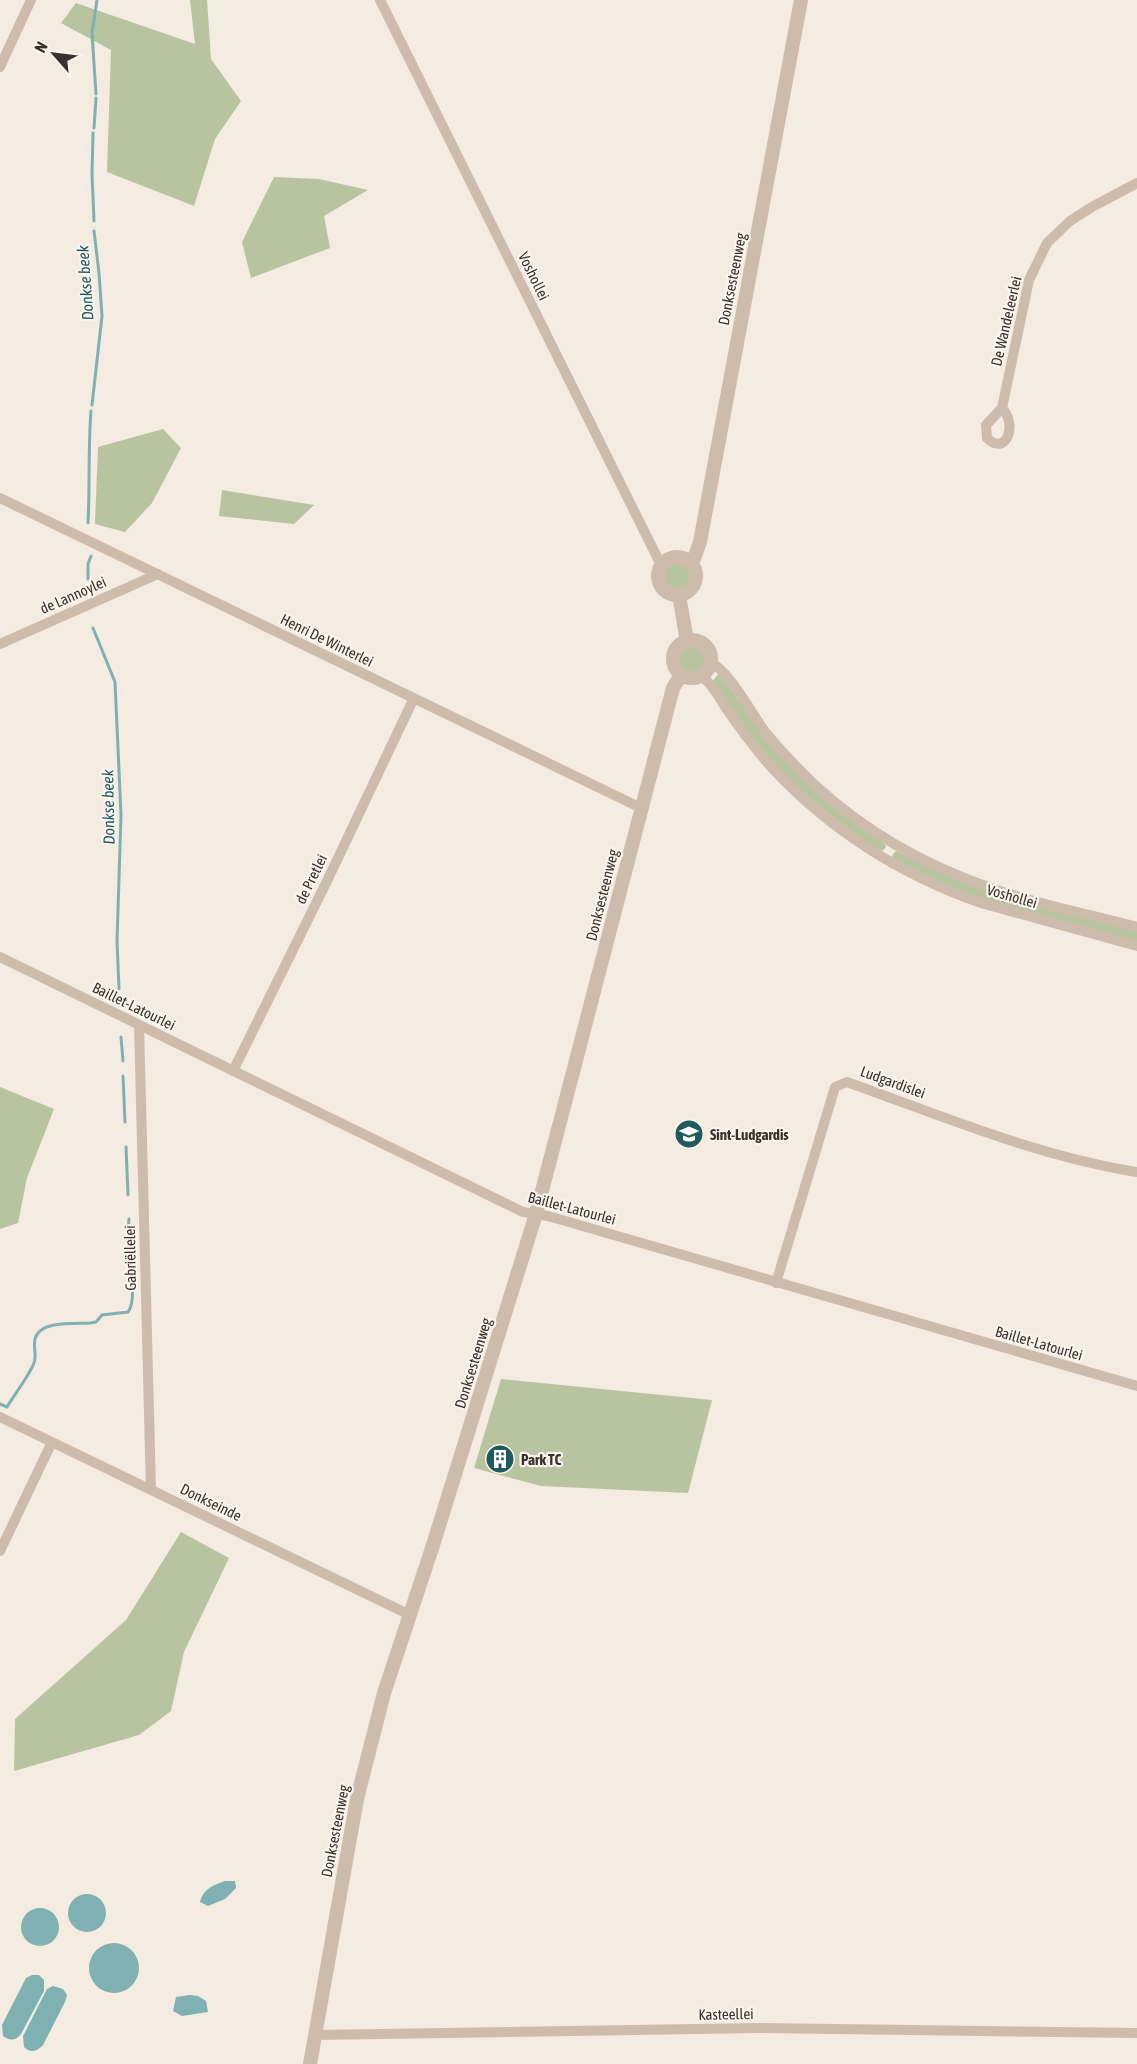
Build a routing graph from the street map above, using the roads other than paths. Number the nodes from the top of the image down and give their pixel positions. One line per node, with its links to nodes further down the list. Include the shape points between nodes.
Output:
1 (30, 0): 4 (street)
2 (380, 0): 8 (street, Voshollei)
3 (801, 0): 9 (street, Donksesteenweg, via 700,542)
4 (0, 67)
5 (1137, 183): 6 (street, De Wandeleerlei, via 1070,221 1047,243 1029,280)
6 (1002, 408)
7 (0, 498): 10 (street, Henri De Winterlei)
8 (661, 564): 9 (street, via 674,557); 11 (street, via 659,584 669,594)
9 (692, 564): 11 (street, Donksesteenweg, via 695,581)
10 (158, 574): 13 (street, de Lannoylei); 17 (street, Henri De Winterlei)
11 (680, 595): 12 (street)
12 (687, 641): 14 (street, via 696,640 704,645 710,652); 15 (street, via 676,649 673,658)
13 (0, 644)
14 (711, 663): 16 (street); 19 (street, Voshollei, via 722,669 761,726 799,769 837,804)
15 (681, 675): 16 (street); 18 (street, Donksesteenweg, via 673,688)
16 (698, 677): 20 (street, Voshollei, via 707,681 739,727 790,786 838,828)
17 (414, 698): 18 (street, Henri De Winterlei); 25 (street, de Pretlei)
18 (641, 808): 27 (street, Donksesteenweg)
19 (893, 844): 20 (street); 21 (street, Voshollei, via 989,888)
20 (884, 859): 22 (street, Voshollei, via 956,895)
21 (1137, 927)
22 (1137, 946)
23 (0, 957): 24 (street, Baillet-Latourlei)
24 (138, 1025): 25 (street, Baillet-Latourlei); 32 (street, Gabriëllelei)
25 (233, 1071): 27 (street, Baillet-Latourlei, via 523,1212)
26 (1137, 1172): 28 (street, Ludgardislei, via 1053,1154 848,1082 835,1087)
27 (536, 1214): 28 (street, Baillet-Latourlei); 34 (street, Donksesteenweg)
28 (776, 1283): 29 (street, Baillet-Latourlei)
29 (1137, 1386)
30 (0, 1417): 31 (street, Donkseinde)
31 (52, 1442): 32 (street, Donkseinde); 33 (street)
32 (151, 1490): 34 (street, Donkseinde)
33 (0, 1551)
34 (410, 1615): 36 (street, Donksesteenweg, via 357,1798)
35 (1137, 2033): 36 (street, Kasteellei, via 760,2028)
36 (315, 2035): 37 (street, Donksesteenweg)
37 (310, 2064)

